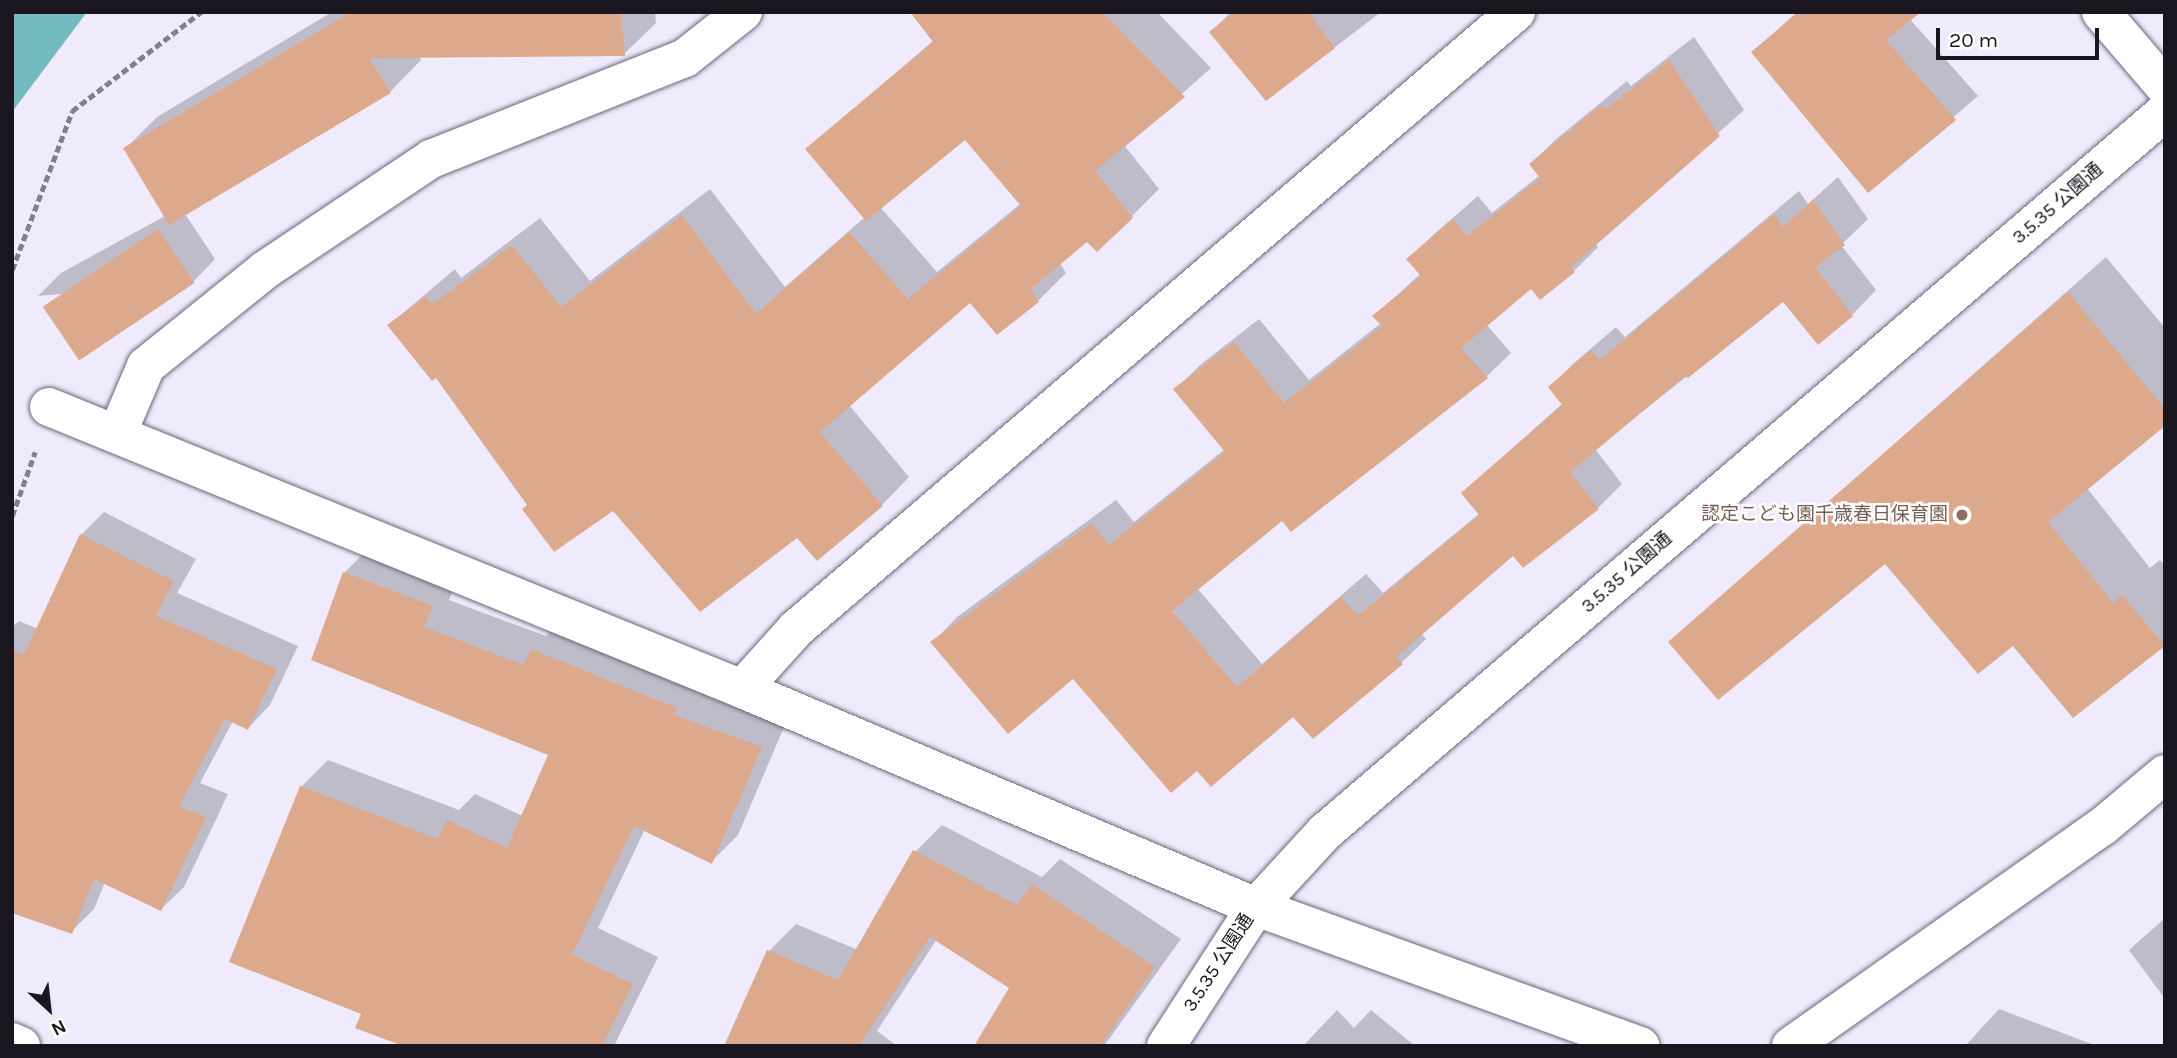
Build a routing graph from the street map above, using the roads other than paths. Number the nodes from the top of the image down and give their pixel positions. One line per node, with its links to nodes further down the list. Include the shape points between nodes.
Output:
1 (743, 12): 7 (main road, via 685,58 431,159 265,270 146,366)
2 (1517, 12): 8 (main road, via 797,628)
3 (2101, 12): 4 (main road)
4 (2165, 87)
5 (2165, 112): 10 (main road, 3.5.35 公園通, via 1325,831)
6 (49, 407): 7 (main road)
7 (117, 434): 8 (main road)
8 (742, 688): 10 (main road)
9 (2165, 774): 15 (main road, via 2102,827)
10 (1256, 906): 13 (main road, 3.5.35 公園通); 14 (main road)
11 (12, 1042): 12 (main road)
12 (21, 1046)
13 (1166, 1046)
14 (1641, 1046)
15 (1791, 1046)

